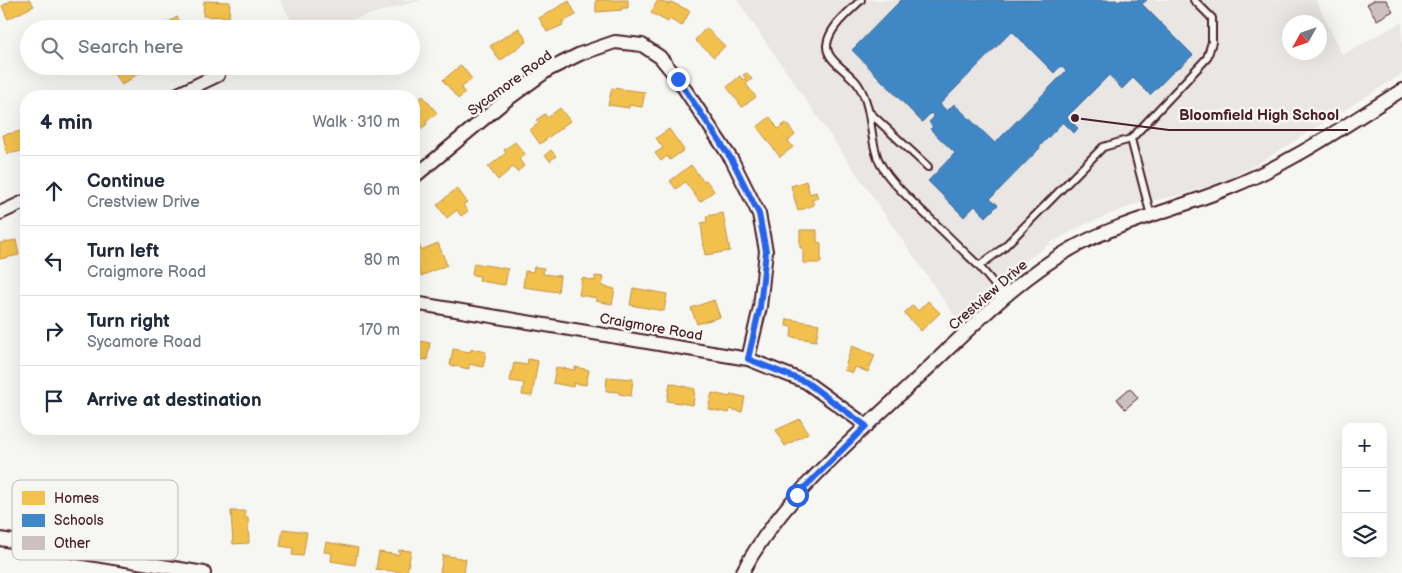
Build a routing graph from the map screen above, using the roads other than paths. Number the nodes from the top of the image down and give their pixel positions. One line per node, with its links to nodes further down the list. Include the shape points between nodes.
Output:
1 (861, 0): 6 (lane, via 836,26 827,46 833,60 858,86)
2 (1194, 0): 7 (lane, via 1212,18 1212,42 1207,58)
3 (216, 75): 4 (street)
4 (186, 90)
5 (1402, 90): 12 (street, Crestview Drive, via 1293,157 1232,187)
6 (868, 111): 8 (lane); 13 (lane, via 878,159 895,184)
7 (1131, 139): 12 (lane); 13 (lane, via 1103,147 1020,232)
8 (928, 167)
9 (420, 172): 16 (street, Sycamore Road, via 548,70 615,42 642,45 660,57 678,79 732,160 759,214 766,251 760,307)
10 (20, 204): 11 (street)
11 (0, 213)
12 (1151, 216): 14 (street, Crestview Drive, via 1080,244)
13 (979, 266): 14 (lane)
14 (1004, 296): 17 (street, Crestview Drive)
15 (420, 304): 16 (street, Craigmore Road)
16 (748, 359): 17 (street, Craigmore Road, via 806,382)
17 (866, 426): 21 (street, Crestview Drive, via 797,495 762,538)
18 (121, 560): 19 (street)
19 (184, 571): 20 (street)
20 (204, 573)
21 (742, 573)

